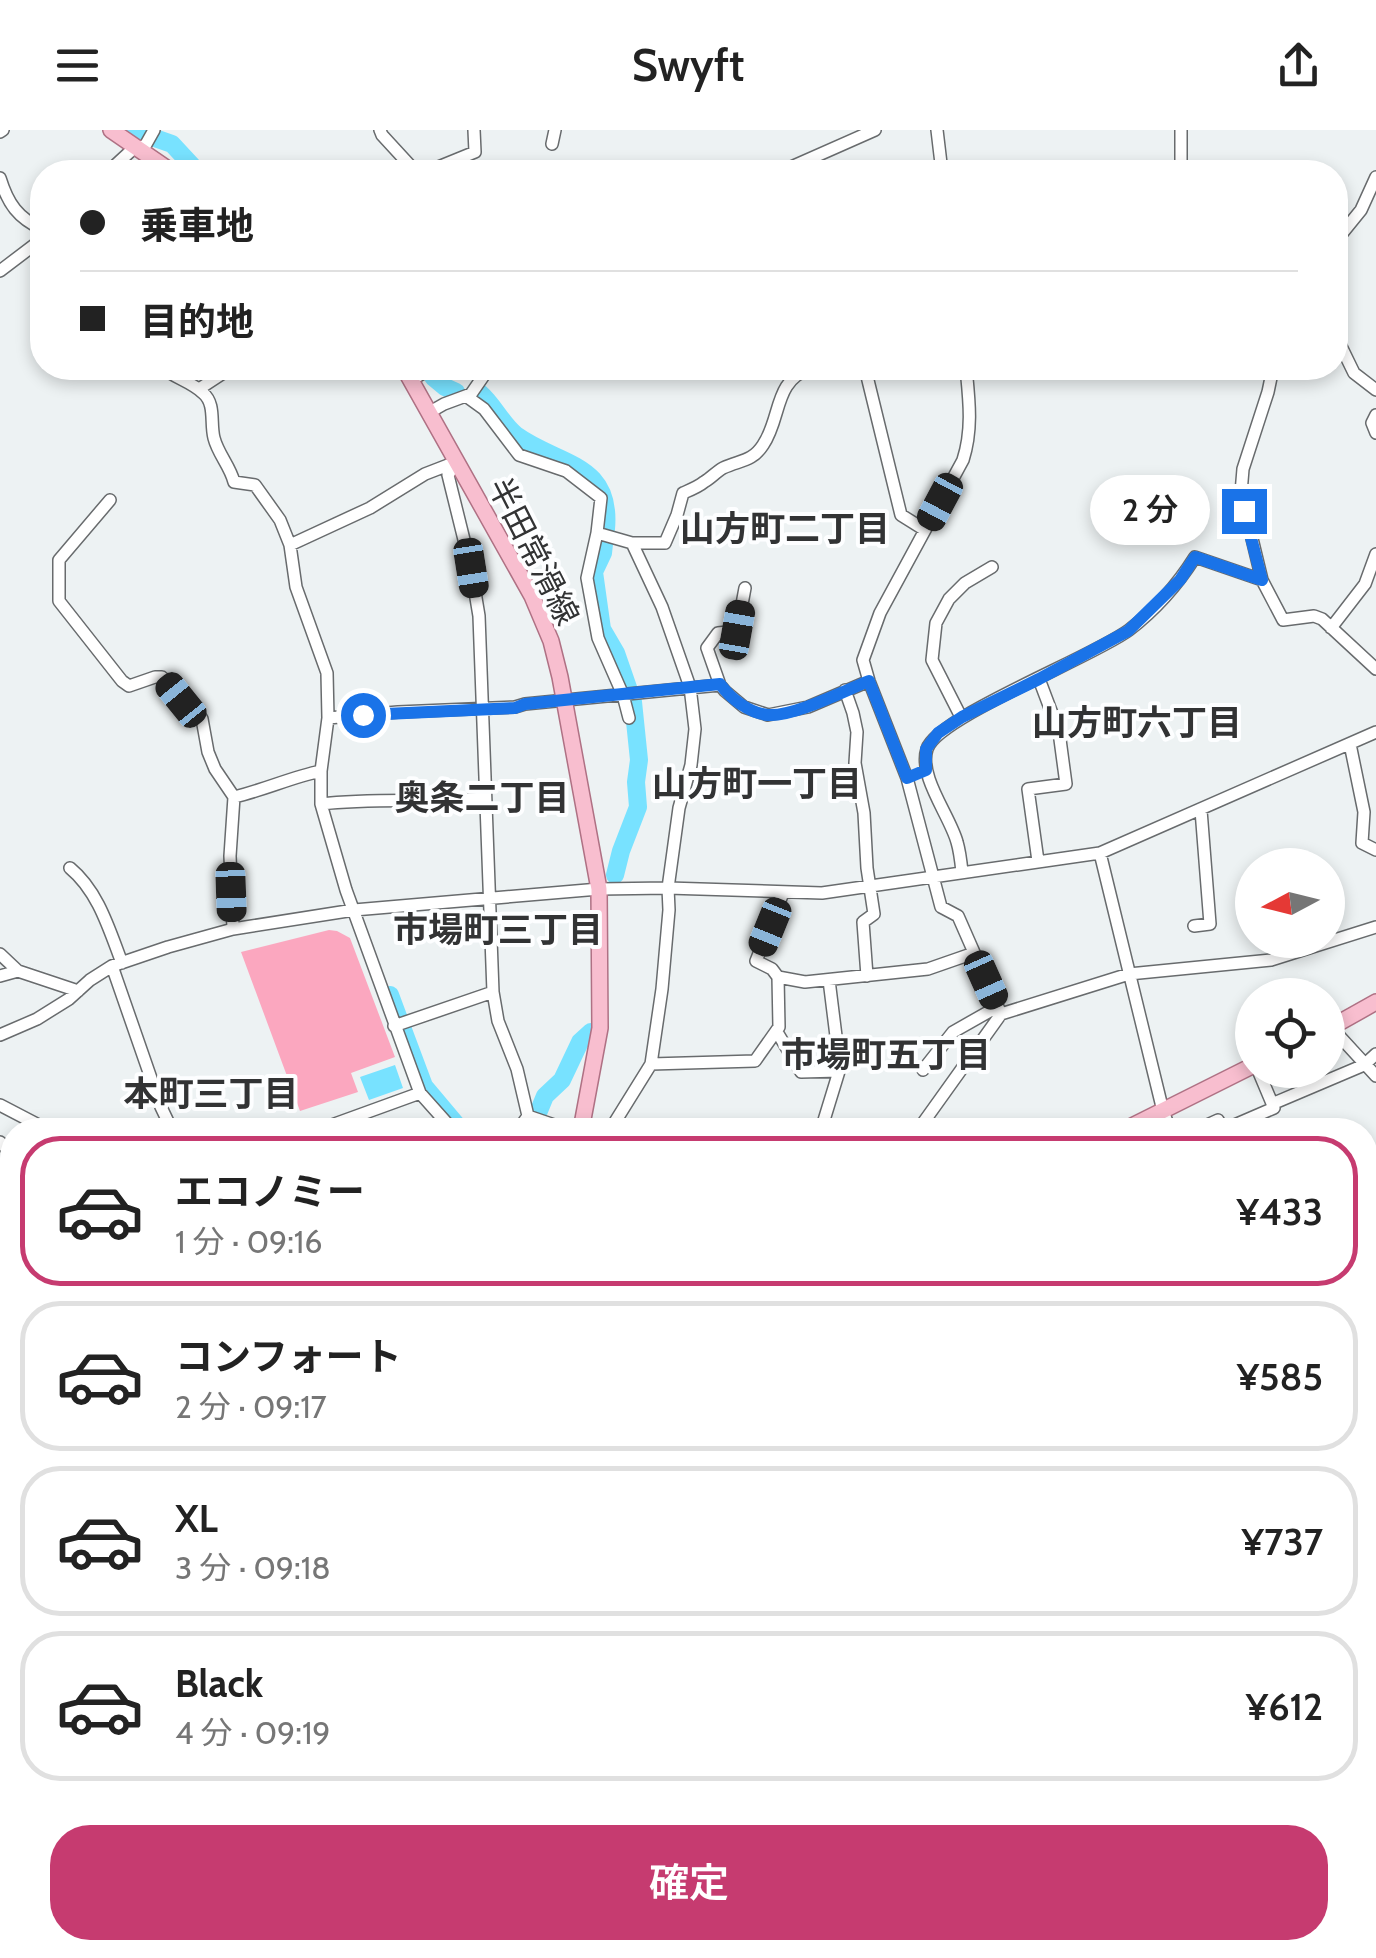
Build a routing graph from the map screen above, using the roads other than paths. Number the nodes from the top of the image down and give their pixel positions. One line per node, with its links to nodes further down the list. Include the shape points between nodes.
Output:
1 (111, 130): 9 (main road)
2 (380, 130): 14 (street)
3 (474, 130): 15 (street, via 475,152)
4 (555, 130): 10 (street)
5 (839, 130): 11 (street)
6 (875, 130): 11 (street)
7 (937, 130): 17 (street)
8 (1181, 130): 18 (street)
9 (147, 138): 12 (street); 13 (main road)
10 (552, 144)
11 (842, 145): 16 (street)
12 (122, 160)
13 (163, 160)
14 (405, 160)
15 (455, 160)
16 (808, 160)
17 (941, 160)
18 (1181, 160)
19 (0, 178): 21 (street, via 14,211)
20 (1376, 178): 22 (street)
21 (30, 223)
22 (1348, 225)
23 (30, 249): 24 (street)
24 (0, 271)
25 (1348, 361): 35 (street)
26 (181, 380): 34 (street)
27 (212, 380): 34 (street)
28 (412, 380): 37 (main road, 半田常滑線)
29 (481, 380): 36 (street)
30 (791, 380): 44 (street, via 762,447 683,493 664,543)
31 (868, 380): 42 (street, via 902,515)
32 (967, 380): 42 (street, via 968,446)
33 (1270, 380): 48 (street, via 1242,476)
34 (198, 389): 45 (street, via 211,406 214,442 234,482 256,486)
35 (1376, 390)
36 (466, 396): 37 (street); 43 (street, via 519,455 566,471 601,498)
37 (430, 412): 40 (main road, 半田常滑線)
38 (1376, 414): 39 (street)
39 (1376, 434)
40 (456, 462): 45 (street); 58 (main road, 半田常滑線, via 532,596); 59 (street, via 448,475 479,616)
41 (110, 500): 68 (street, via 59,560 59,602 122,681 130,686 162,678 196,712 215,769)
42 (925, 530): 53 (street, via 869,638 863,660)
43 (597, 533): 44 (street); 57 (street, via 588,578 598,638)
44 (632, 543): 55 (street)
45 (290, 546): 61 (street, via 296,587 327,673)
46 (1376, 554): 50 (street, via 1365,584)
47 (992, 566): 60 (street, via 949,599 936,623 932,660)
48 (1262, 580): 50 (street, via 1283,620 1314,616); 52 (street, via 1195,557 1128,631)
49 (745, 588): 54 (street, via 737,630 718,633 706,648)
50 (1331, 628): 51 (street)
51 (1376, 669)
52 (1039, 679): 60 (street); 74 (street, via 1058,732 1066,784 1028,789)
53 (869, 681): 56 (street); 67 (street)
54 (720, 684): 55 (street); 56 (street, via 744,706 768,715)
55 (690, 687): 57 (street); 79 (street, via 694,744)
56 (845, 690): 78 (street, via 857,732)
57 (628, 694): 58 (street); 62 (street)
58 (564, 700): 59 (street); 80 (main road, 半田常滑線)
59 (482, 708): 61 (street); 69 (street)
60 (962, 717): 65 (street, via 926,749)
61 (328, 718): 66 (street)
62 (629, 718)
63 (1376, 732): 64 (street)
64 (1350, 744): 71 (street); 72 (street, via 1364,812 1362,843)
65 (926, 770): 67 (street); 76 (street, via 957,841)
66 (321, 771): 68 (street); 70 (street)
67 (907, 778): 77 (street)
68 (234, 796): 86 (street)
69 (484, 798): 70 (street); 82 (street)
70 (320, 804): 83 (street)
71 (1201, 810): 73 (street); 84 (street, via 1210,924)
72 (1376, 850)
73 (1100, 853): 74 (street); 91 (street)
74 (1038, 861): 76 (street)
75 (70, 868): 89 (street, via 106,922)
76 (962, 872): 77 (street)
77 (932, 877): 78 (street); 87 (street, via 941,907 958,916)
78 (869, 886): 81 (street); 93 (street, via 874,914 863,922)
79 (668, 888): 80 (street); 81 (street); 106 (street)
80 (599, 889): 82 (street); 123 (main road, 半田常滑線, via 600,1028)
81 (783, 893): 94 (street, via 756,961)
82 (488, 897): 83 (street); 97 (street)
83 (354, 910): 86 (street); 101 (street)
84 (1194, 926)
85 (1374, 926): 91 (street, via 1271,960)
86 (232, 929): 89 (street)
87 (974, 953): 93 (street); 99 (street)
88 (0, 954): 90 (street)
89 (117, 964): 96 (street); 119 (street)
90 (18, 971): 92 (street); 96 (street)
91 (1128, 974): 99 (street); 116 (street)
92 (0, 976)
93 (867, 976): 95 (street)
94 (778, 977): 95 (street); 102 (street)
95 (829, 980): 109 (street)
96 (78, 990): 103 (street)
97 (492, 992): 101 (street); 117 (street)
98 (1376, 1002): 100 (main road)
99 (999, 1011): 108 (street, via 953,1032); 126 (street)
100 (1345, 1020)
101 (394, 1026): 113 (street)
102 (776, 1032): 106 (street, via 755,1061); 109 (street, via 802,1072)
103 (0, 1035)
104 (1345, 1044): 107 (street)
105 (1376, 1054): 107 (street)
106 (651, 1064): 124 (street)
107 (1364, 1065): 110 (street); 115 (street)
108 (924, 1070)
109 (839, 1071): 125 (street)
110 (1376, 1076)
111 (1235, 1077): 116 (main road)
112 (1264, 1088): 115 (street)
113 (420, 1093): 120 (street); 121 (street)
114 (0, 1104): 118 (street)
115 (1272, 1104): 129 (street)
116 (1163, 1111): 127 (main road); 128 (street)
117 (528, 1116): 122 (street)
118 (26, 1118)
119 (167, 1118)
120 (368, 1118)
121 (442, 1118)
122 (534, 1118)
123 (583, 1118)
124 (617, 1118)
125 (825, 1118)
126 (926, 1118)
127 (1149, 1118)
128 (1166, 1118)
129 (1251, 1118)

